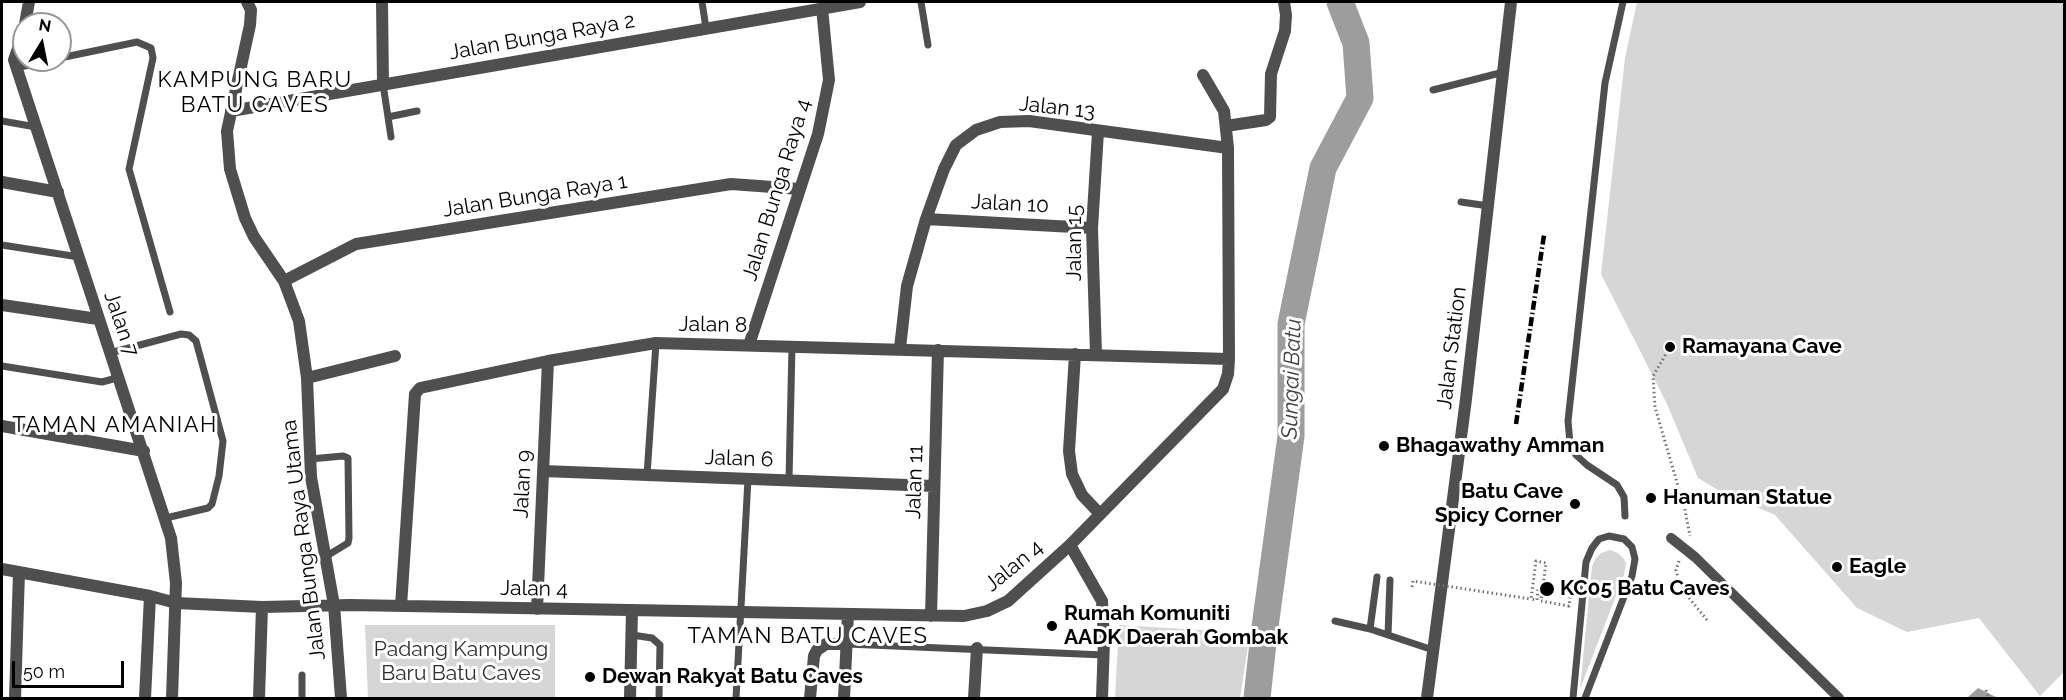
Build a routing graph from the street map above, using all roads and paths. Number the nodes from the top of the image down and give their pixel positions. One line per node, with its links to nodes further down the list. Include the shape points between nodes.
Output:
1 (248, 2): 18 (street, Jalan Bunga Raya Utama, via 250,25)
2 (382, 2): 16 (street)
3 (702, 2): 10 (lane)
4 (860, 2): 9 (street, Jalan Bunga Raya 2)
5 (921, 2): 11 (lane)
6 (1284, 2): 22 (street, via 1285,31 1271,74 1270,117)
7 (1512, 2): 14 (street, Jalan Station)
8 (1623, 2): 56 (lane, via 1605,83)
9 (822, 8): 10 (street, Jalan Bunga Raya 2); 28 (street, Jalan Bunga Raya 4, via 829,80 818,134)
10 (706, 28): 16 (street, Jalan Bunga Raya 2)
11 (928, 45)
12 (72, 56): 38 (lane, via 137,42 151,48 153,58 129,169)
13 (10, 62): 23 (street, Jalan 7)
14 (1504, 72): 17 (lane); 31 (street, Jalan Station)
15 (1203, 75): 22 (street, Jalan 4, via 1224,111)
16 (384, 84): 18 (street, Jalan Bunga Raya 2); 20 (lane)
17 (1433, 90)
18 (231, 111): 36 (street, Jalan Bunga Raya Utama, via 228,149 238,200 254,237)
19 (417, 111): 20 (lane)
20 (388, 117): 25 (lane)
21 (2, 121): 23 (lane)
22 (1226, 126): 26 (street, Jalan 4)
23 (36, 127): 29 (street, Jalan 7)
24 (1098, 132): 26 (street, Jalan 13); 32 (street, Jalan 13, via 1029,121 1000,122 976,130 956,145); 33 (street, Jalan 15)
25 (391, 137)
26 (1228, 148): 50 (street, Jalan 4)
27 (2, 182): 29 (street)
28 (800, 189): 36 (street, Jalan Bunga Raya 1, via 731,184 356,244); 41 (street, Jalan Bunga Raya 4)
29 (58, 192): 35 (street, Jalan 7)
30 (1461, 202): 31 (lane)
31 (1490, 206): 98 (street, Jalan Station)
32 (926, 219): 33 (street, Jalan 10); 44 (street, Jalan 13, via 907,286)
33 (1092, 228): 48 (street, Jalan 15)
34 (2, 245): 35 (lane)
35 (79, 258): 39 (street, Jalan 7)
36 (284, 281): 54 (street, Jalan Bunga Raya Utama, via 299,321)
37 (2, 305): 39 (street)
38 (170, 312)
39 (98, 319): 46 (street, Jalan 7)
40 (656, 343): 41 (street, Jalan 8); 51 (street, Jalan 8); 61 (lane)
41 (749, 345): 42 (street, Jalan 8)
42 (792, 346): 44 (street, Jalan 8); 63 (lane)
43 (1670, 347): 72 (path, via 1653,376 1655,407)
44 (900, 348): 45 (street, Jalan 8)
45 (938, 350): 47 (street, Jalan 8); 64 (street, Jalan 11)
46 (110, 353): 53 (street, Jalan 7); 67 (lane, via 181,334 196,341 223,441 219,476 208,508)
47 (1075, 354): 48 (street, Jalan 8); 65 (street, via 1072,474 1082,495)
48 (1096, 354): 50 (street, Jalan 8)
49 (395, 356): 54 (street)
50 (1229, 359): 65 (street, Jalan 4, via 1223,389)
51 (548, 361): 60 (street, Jalan 9); 84 (street, Jalan 8, via 420,387 415,394)
52 (2, 366): 53 (lane, via 102,382)
53 (117, 374): 58 (street, Jalan 7)
54 (307, 378): 59 (street, Jalan Bunga Raya Utama)
55 (2, 426): 58 (street)
56 (1568, 434): 57 (path); 66 (lane, via 1576,454 1617,485 1624,497)
57 (1537, 450)
58 (144, 452): 67 (street, Jalan 7)
59 (310, 459): 71 (street, Jalan Bunga Raya Utama); 71 (lane, via 348,459 349,538 345,546)
60 (543, 471): 61 (street, Jalan 6); 86 (street, Jalan 9)
61 (647, 475): 62 (street, Jalan 6)
62 (748, 479): 63 (street, Jalan 6); 88 (lane)
63 (789, 480): 64 (street, Jalan 6)
64 (934, 486): 90 (street, Jalan 11)
65 (1099, 513): 69 (street, Jalan 4)
66 (1625, 516)
67 (166, 518): 82 (street, Jalan 7, via 174,557)
68 (1671, 538): 70 (street)
69 (1070, 545): 90 (street, Jalan 4, via 1008,601 964,616); 99 (street, via 1102,602)
70 (1683, 547): 72 (street); 91 (path, via 1676,570 1679,580)
71 (326, 557): 83 (street, Jalan Bunga Raya Utama)
72 (1695, 557): 118 (street)
73 (2, 569): 74 (street, Jalan 4)
74 (19, 572): 79 (street, Jalan 4); 102 (street)
75 (1377, 577): 93 (lane)
76 (1390, 580): 95 (lane)
77 (1412, 587): 81 (path, bridge, via 1413,581)
78 (1542, 589): 80 (path, via 1541,601 1569,606); 81 (path, via 1538,589 1537,600); 81 (path, via 1546,562 1536,561)
79 (150, 596): 82 (street, Jalan 4); 103 (street)
80 (1570, 597)
81 (1531, 599)
82 (176, 603): 85 (street, Jalan 4); 104 (street, Jalan 7)
83 (334, 605): 84 (street, Jalan 4); 85 (street, Jalan 4); 107 (street, Jalan Bunga Raya Utama)
84 (401, 606): 86 (street, Jalan 4)
85 (262, 607): 105 (street)
86 (537, 609): 87 (street, Jalan 4)
87 (632, 610): 88 (street, Jalan 4); 94 (street)
88 (740, 612): 89 (street, Jalan 4); 110 (lane)
89 (848, 614): 90 (street, Jalan 4); 96 (street)
90 (931, 616)
91 (1707, 620)
92 (1335, 621): 93 (lane)
93 (1370, 629): 95 (lane)
94 (632, 635): 108 (street); 109 (lane, via 652,638 660,645)
95 (1388, 635): 98 (lane)
96 (847, 644): 97 (lane); 111 (street, via 826,644 817,650); 112 (street)
97 (977, 648): 99 (lane); 113 (street)
98 (1433, 650): 115 (street, Jalan Station)
99 (1104, 655): 114 (street)
100 (302, 675): 106 (lane)
101 (1986, 690): 119 (path)
102 (15, 699)
103 (145, 699)
104 (172, 699)
105 (259, 699)
106 (302, 699)
107 (341, 699)
108 (630, 699)
109 (659, 699)
110 (736, 699)
111 (810, 699)
112 (844, 699)
113 (974, 699)
114 (1102, 699)
115 (1427, 699)
116 (1573, 699): 117 (lane, via 1586,562 1599,539 1625,536 1635,560 1632,576)
117 (1585, 699)
118 (1839, 699)
119 (1989, 699)

